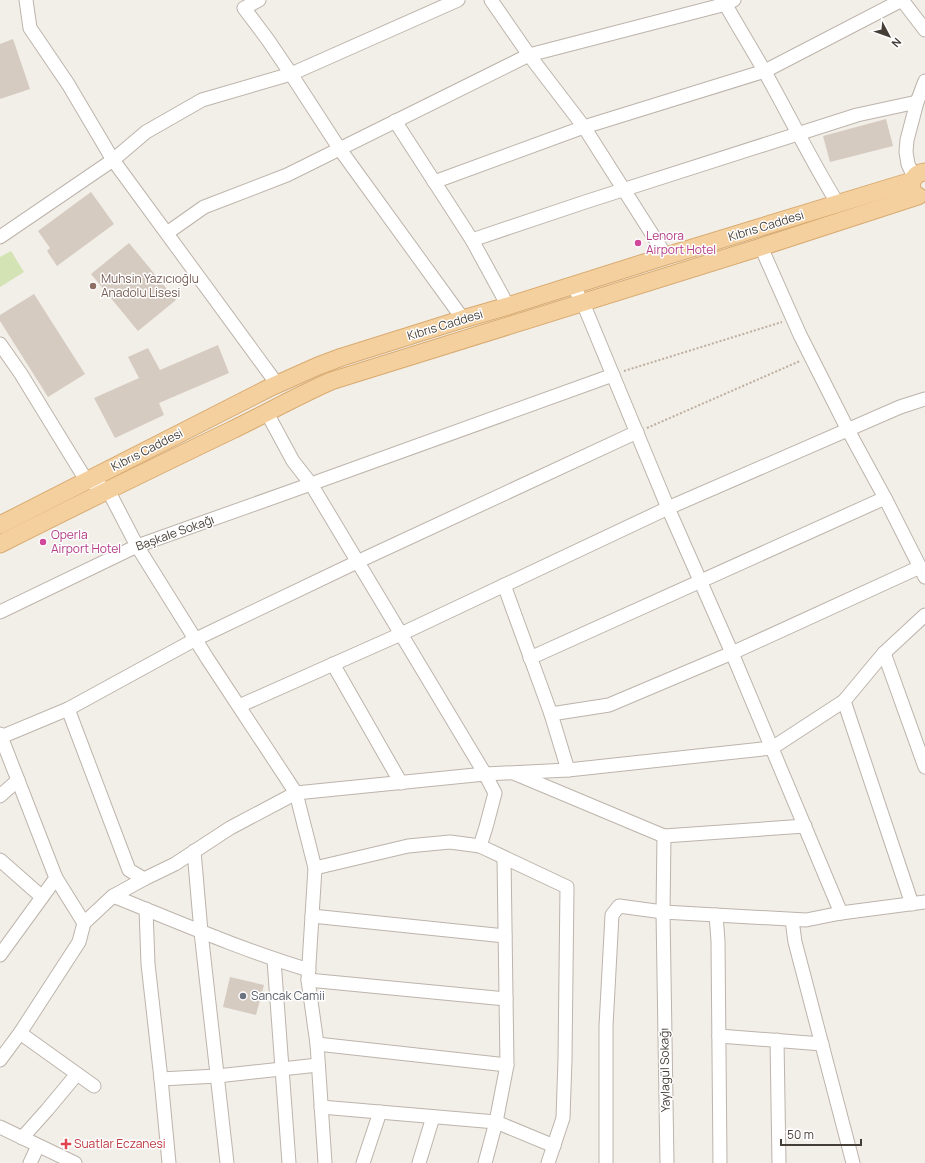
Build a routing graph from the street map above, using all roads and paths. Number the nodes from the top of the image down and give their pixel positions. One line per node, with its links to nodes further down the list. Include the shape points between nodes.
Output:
1 (26, 0): 17 (street, via 30,28 68,84)
2 (259, 0): 10 (street, via 244,8)
3 (458, 0): 10 (street)
4 (491, 0): 8 (street)
5 (902, 0): 7 (street); 9 (street)
6 (728, 1): 8 (street); 9 (street)
7 (925, 30)
8 (529, 55): 13 (street); 14 (street)
9 (765, 71): 14 (street); 15 (street)
10 (291, 74): 16 (street); 17 (street, via 202,100 146,132)
11 (925, 81): 12 (street)
12 (917, 102): 15 (street, via 857,115); 19 (street, via 906,152 908,164)
13 (395, 121): 16 (street); 18 (street)
14 (584, 127): 18 (street); 20 (street)
15 (799, 134): 20 (street); 21 (street)
16 (339, 148): 22 (street, via 287,175 204,207); 31 (street)
17 (113, 160): 22 (street); 23 (street)
18 (434, 182): 24 (street)
19 (919, 185): 21 (main road, Kıbrıs Caddesi); 25 (main road)
20 (623, 190): 24 (street); 26 (street)
21 (838, 204): 26 (main road, Kıbrıs Caddesi)
22 (167, 233): 35 (street)
23 (0, 237)
24 (472, 240): 29 (street)
25 (761, 247): 28 (main road); 30 (street)
26 (666, 256): 27 (main road, Kıbrıs Caddesi)
27 (573, 286): 28 (street); 29 (main road, Kıbrıs Caddesi)
28 (583, 303): 34 (street); 37 (main road, via 344,376)
29 (508, 306): 31 (main road, Kıbrıs Caddesi)
30 (792, 318): 33 (street); 34 (path)
31 (463, 319): 35 (main road, Kıbrıs Caddesi, via 342,357)
32 (0, 344): 40 (street)
33 (810, 356): 38 (street); 39 (path)
34 (613, 375): 39 (street); 41 (street, Başkale Sokağı)
35 (277, 384): 40 (main road, Kıbrıs Caddesi)
36 (925, 399): 38 (street)
37 (267, 413): 41 (street, via 293,461); 42 (main road)
38 (848, 430): 43 (street); 44 (street)
39 (637, 432): 44 (street); 48 (street)
40 (86, 480): 42 (street); 45 (main road, Kıbrıs Caddesi)
41 (311, 484): 47 (street, Başkale Sokağı); 48 (street)
42 (108, 490): 46 (main road); 47 (street)
43 (885, 498): 49 (street); 50 (street)
44 (668, 508): 50 (street); 51 (street)
45 (0, 525)
46 (0, 544)
47 (137, 546): 52 (street, Başkale Sokağı); 55 (street)
48 (358, 562): 54 (street); 55 (street)
49 (922, 572): 56 (street)
50 (700, 581): 56 (street); 58 (street)
51 (504, 585): 54 (street); 58 (street)
52 (0, 612)
53 (925, 615): 57 (street)
54 (401, 634): 59 (street); 69 (street)
55 (196, 639): 61 (street); 62 (street)
56 (732, 653): 63 (street, via 609,705); 65 (street)
57 (884, 653): 60 (street); 66 (street)
58 (530, 658): 63 (street)
59 (333, 664): 61 (street); 71 (street)
60 (844, 701): 65 (street); 85 (street)
61 (239, 706): 72 (street)
62 (68, 709): 64 (street); 82 (street, via 129,870)
63 (551, 714): 67 (street)
64 (0, 735): 70 (street)
65 (772, 748): 67 (street); 74 (street)
66 (925, 767)
67 (568, 770): 68 (street)
68 (513, 773): 69 (street); 75 (street)
69 (485, 774): 71 (street); 76 (street, via 494,793)
70 (18, 780): 73 (street); 81 (street)
71 (400, 783): 72 (street)
72 (296, 793): 77 (street, via 230,828); 80 (street)
73 (0, 796)
74 (805, 826): 75 (street); 88 (street)
75 (664, 836): 87 (street, Yaylagül Sokağı)
76 (480, 846): 78 (street); 80 (street, via 450,842 408,846)
77 (194, 851): 82 (street); 93 (street)
78 (504, 858): 94 (street); 119 (street, via 566,887 563,1118)
79 (0, 860): 84 (street)
80 (315, 868): 90 (street)
81 (56, 878): 84 (street); 92 (street)
82 (144, 879): 83 (street)
83 (113, 896): 86 (street); 92 (street)
84 (42, 897): 95 (street)
85 (919, 903): 88 (street)
86 (146, 909): 93 (street); 110 (street, via 148,964)
87 (663, 912): 89 (street); 130 (street, via 619,906 612,915 606,1026); 131 (street, Yaylagül Sokağı)
88 (841, 913): 91 (street)
89 (716, 915): 91 (street); 100 (street)
90 (312, 916): 94 (street); 97 (street)
91 (792, 920): 103 (street)
92 (84, 923): 99 (street, via 79,942)
93 (200, 932): 96 (street); 109 (street)
94 (505, 936): 98 (street)
95 (0, 954)
96 (274, 960): 97 (street); 107 (street)
97 (308, 975): 98 (street); 102 (street)
98 (506, 999): 106 (street)
99 (20, 1033): 104 (street); 108 (street)
100 (719, 1036): 101 (street); 132 (street)
101 (777, 1040): 103 (street); 133 (street)
102 (317, 1044): 105 (street); 106 (street)
103 (822, 1044): 134 (street)
104 (0, 1060)
105 (318, 1065): 107 (street); 112 (street)
106 (507, 1065): 115 (street)
107 (282, 1069): 109 (street); 124 (street)
108 (77, 1074): 111 (street); 117 (street)
109 (217, 1076): 110 (street); 123 (street)
110 (161, 1079): 122 (street)
111 (94, 1086)
112 (321, 1107): 113 (street); 125 (street)
113 (380, 1112): 114 (street); 126 (street)
114 (433, 1117): 115 (street); 127 (street)
115 (496, 1122): 119 (street); 128 (street)
116 (0, 1127): 117 (street)
117 (22, 1138): 118 (street)
118 (38, 1146): 120 (street); 121 (street)
119 (554, 1146): 129 (street)
120 (30, 1163)
121 (74, 1163)
122 (169, 1163)
123 (227, 1163)
124 (289, 1163)
125 (325, 1163)
126 (362, 1163)
127 (419, 1163)
128 (485, 1163)
129 (548, 1163)
130 (606, 1163)
131 (667, 1163)
132 (720, 1163)
133 (779, 1163)
134 (853, 1163)

